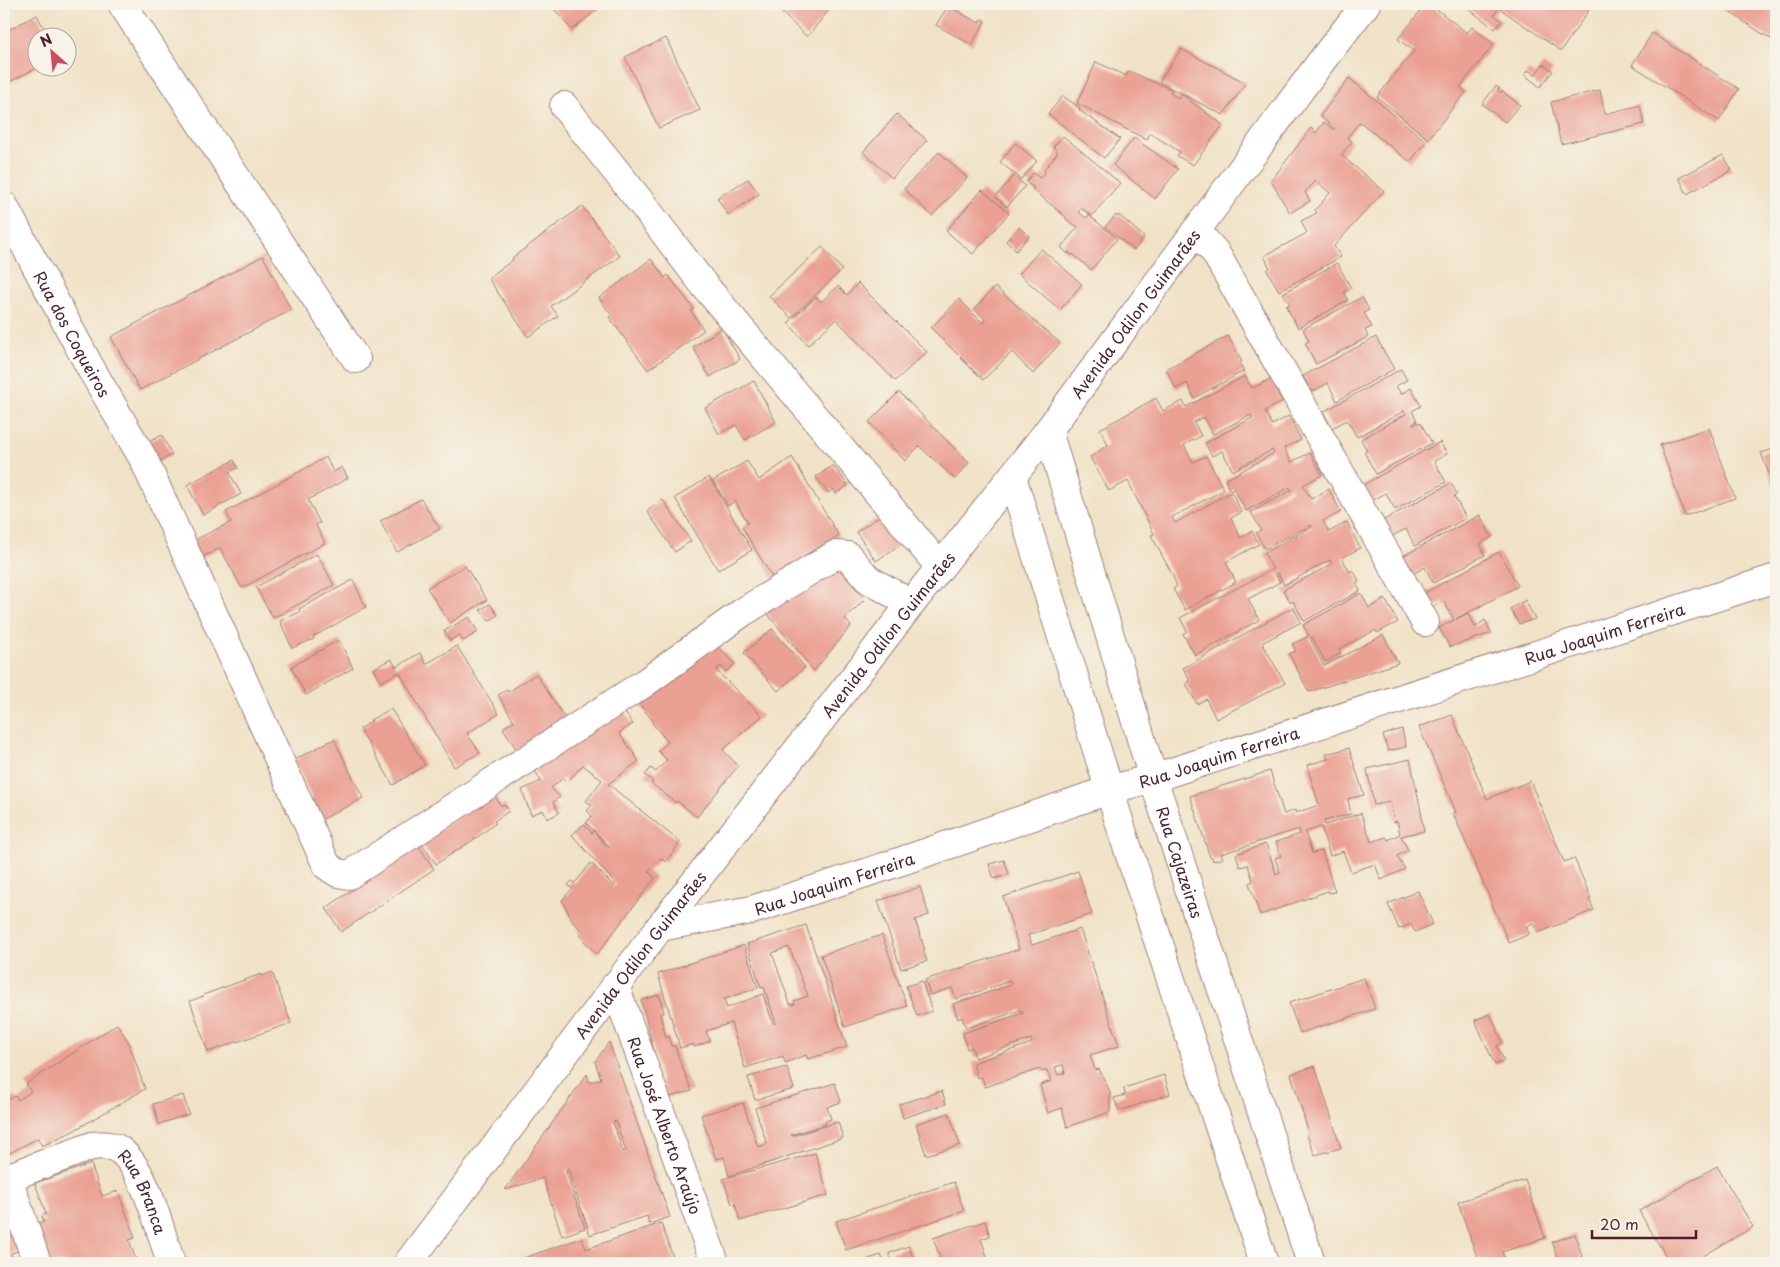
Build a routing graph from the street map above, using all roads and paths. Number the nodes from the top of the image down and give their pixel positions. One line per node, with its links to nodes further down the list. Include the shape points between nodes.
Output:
1 (122, 4): 6 (street)
2 (1366, 4): 5 (street, Avenida Odilon Guimarães)
3 (564, 106): 9 (street, via 704,284)
4 (4, 206): 11 (street, Rua dos Coqueiros, via 144,460 327,866 338,873 349,875 646,682 743,612 835,555 848,556 868,579)
5 (1196, 231): 7 (street, Avenida Odilon Guimarães); 12 (street, via 1215,252)
6 (356, 359)
7 (1048, 432): 8 (street, Avenida Odilon Guimarães); 13 (street, Rua Cajazeiras)
8 (1012, 476): 9 (street, Avenida Odilon Guimarães); 14 (street)
9 (940, 567): 11 (street, Avenida Odilon Guimarães)
10 (1776, 578): 13 (street, Rua Joaquim Ferreira)
11 (911, 604): 15 (street, Avenida Odilon Guimarães)
12 (1425, 622)
13 (1153, 778): 14 (street, Rua Joaquim Ferreira); 23 (street, Rua Cajazeiras)
14 (1109, 790): 15 (street, Rua Joaquim Ferreira, via 752,910); 22 (street)
15 (660, 927): 16 (street, Avenida Odilon Guimarães)
16 (615, 986): 20 (street, Avenida Odilon Guimarães); 21 (street, Rua José Alberto Araújo)
17 (6, 1179): 18 (street); 19 (street, Rua Branca, via 92,1146 117,1148 129,1158 143,1181)
18 (37, 1263)
19 (171, 1263)
20 (408, 1263)
21 (715, 1263)
22 (1264, 1263)
23 (1311, 1263)

